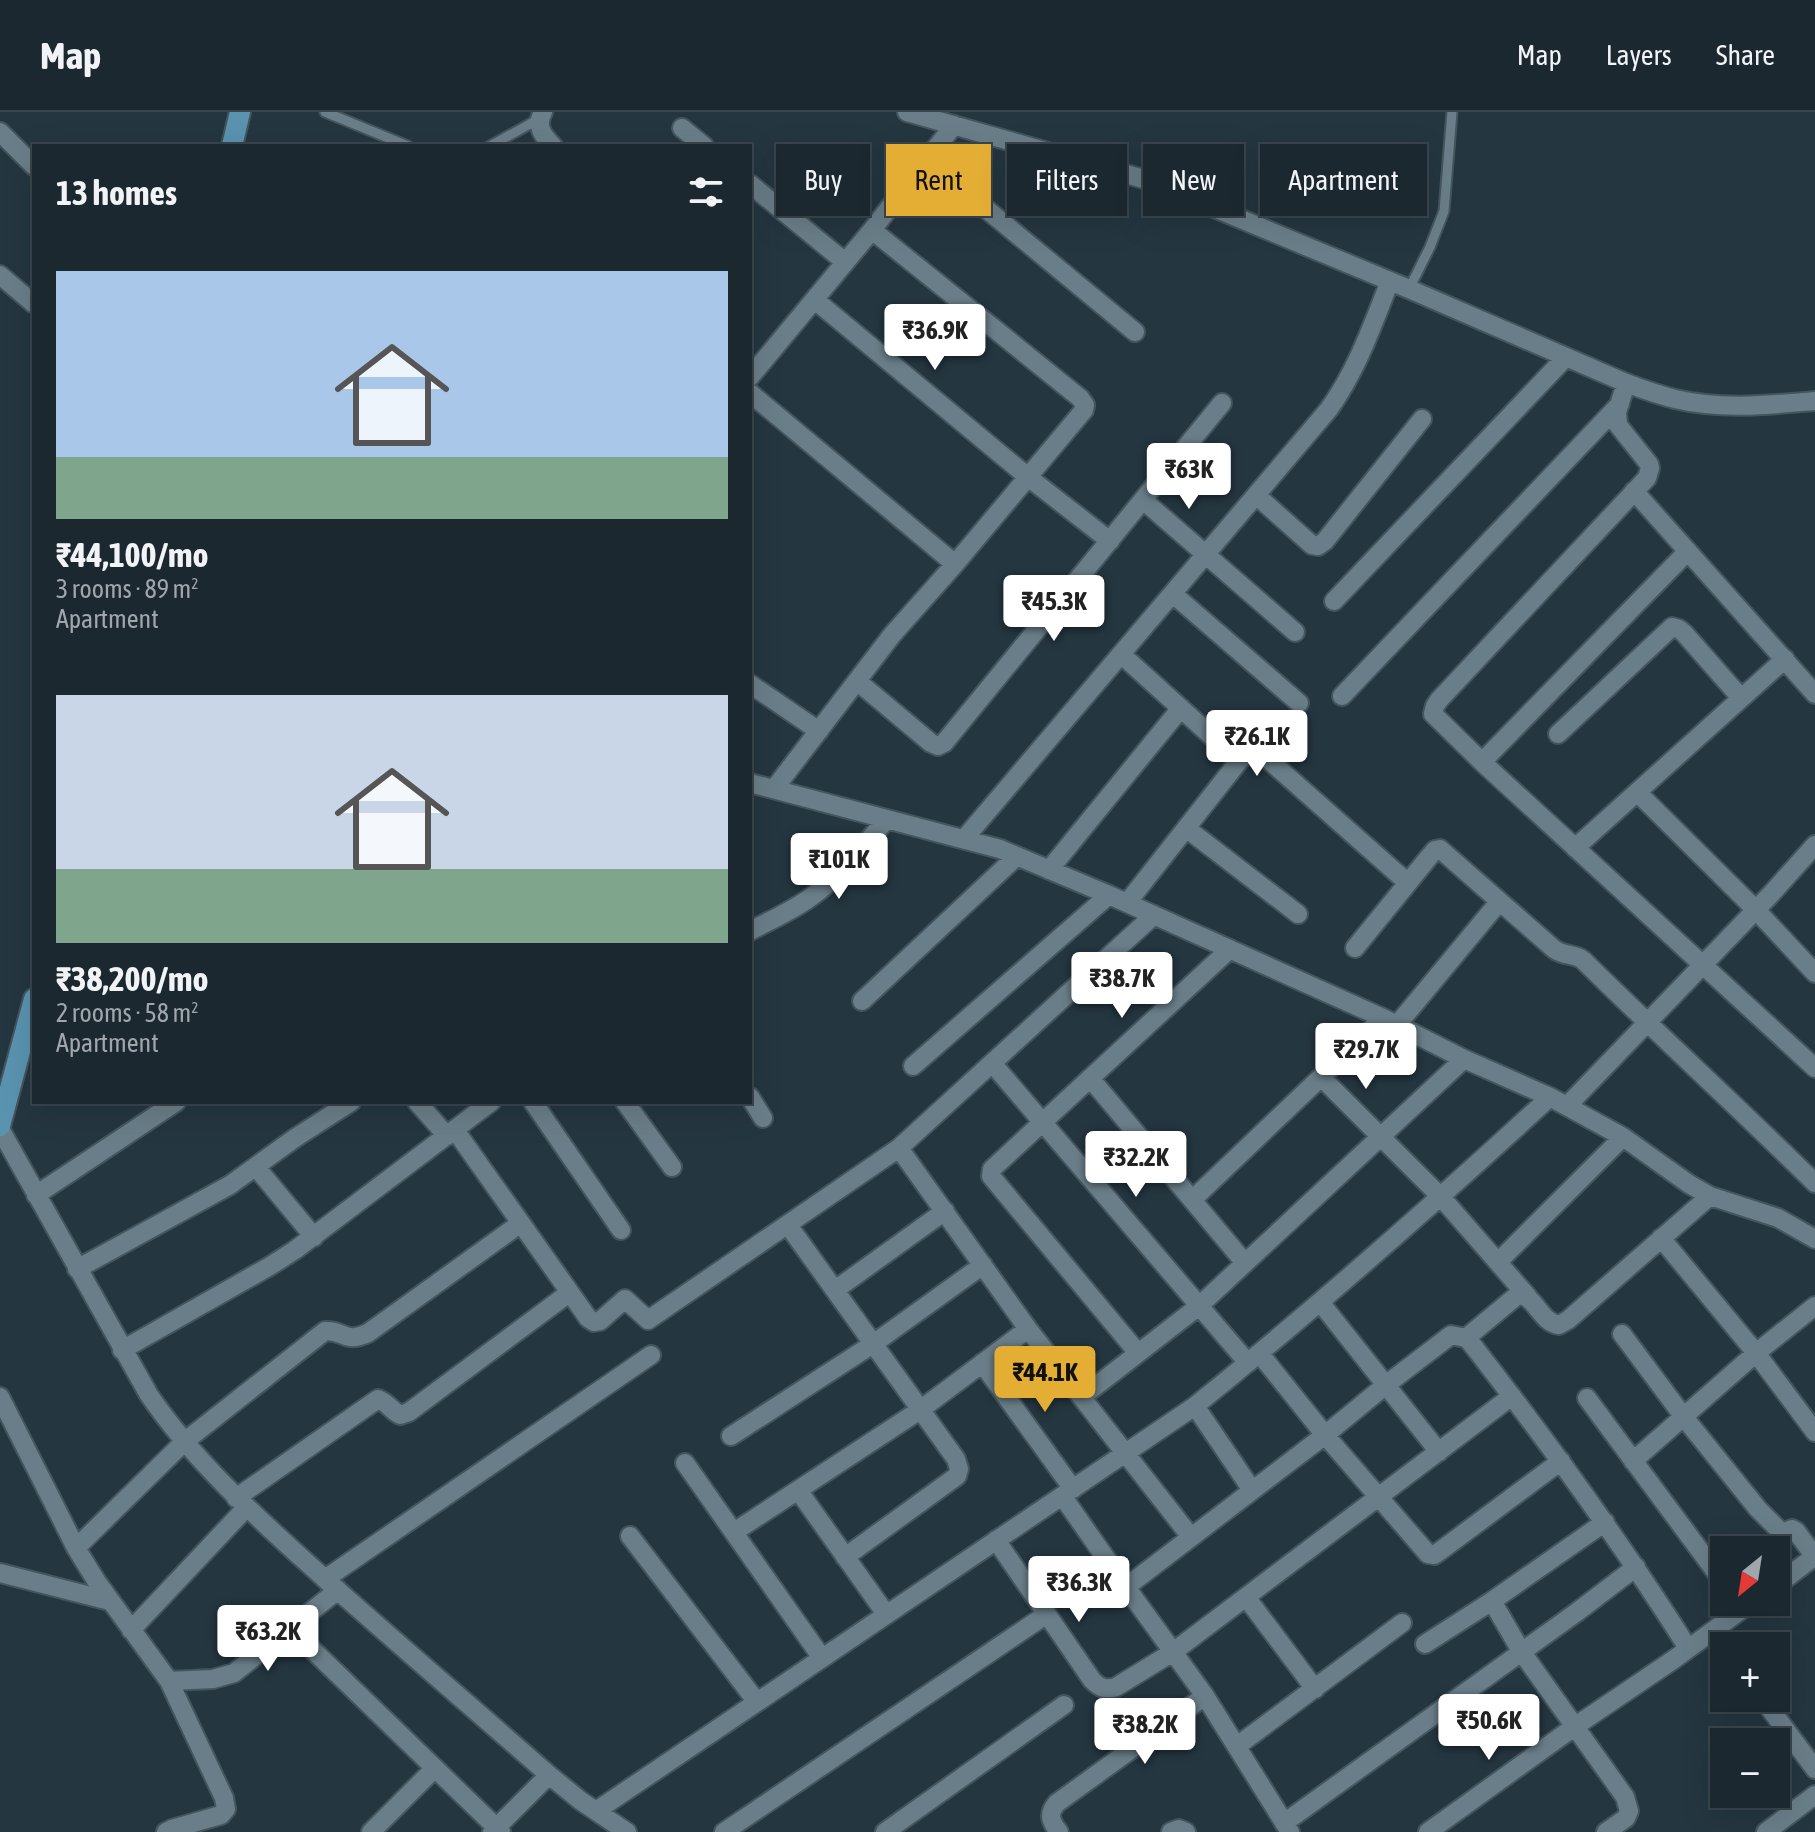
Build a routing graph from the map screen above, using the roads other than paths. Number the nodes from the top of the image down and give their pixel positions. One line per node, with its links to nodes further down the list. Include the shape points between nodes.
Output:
1 (240, 112): 9 (main road)
2 (325, 112): 10 (lane)
3 (907, 112): 6 (street)
4 (1452, 112): 23 (lane, via 1444,211)
5 (541, 116): 11 (lane); 12 (street, via 540,129)
6 (954, 125): 14 (street); 22 (street, via 1147,180)
7 (682, 128): 13 (street)
8 (0, 132): 15 (street)
9 (232, 144)
10 (403, 144)
11 (493, 144)
12 (551, 144)
13 (702, 144)
14 (939, 144)
15 (32, 164)
16 (752, 186): 20 (street)
17 (886, 212): 19 (street)
18 (991, 213): 26 (street)
19 (872, 230): 20 (street); 35 (street, via 1085,405)
20 (845, 262): 24 (street)
21 (0, 275): 25 (street)
22 (1390, 281): 23 (street); 37 (street, via 1349,381)
23 (1409, 289): 27 (street)
24 (815, 300): 28 (street); 35 (street)
25 (32, 302)
26 (1135, 332)
27 (1566, 357): 29 (street); 44 (street)
28 (752, 375)
29 (1626, 383): 31 (street, via 1705,404); 33 (street)
30 (752, 395): 42 (street)
31 (1815, 401)
32 (1222, 403): 38 (street)
33 (1620, 404): 36 (street, via 1618,425 1650,468); 51 (street)
34 (1422, 419): 37 (street, via 1318,546)
35 (1028, 477): 39 (street); 42 (street)
36 (1634, 491): 40 (street); 58 (street, via 1435,706 1433,714)
37 (1257, 496): 41 (street)
38 (1143, 500): 39 (street); 41 (street)
39 (1110, 541): 48 (street, via 944,743 931,743)
40 (1687, 552): 47 (street); 58 (street)
41 (1207, 554): 43 (street); 45 (street)
42 (955, 564): 48 (street)
43 (1173, 594): 46 (street); 53 (street)
44 (1334, 601)
45 (1295, 632)
46 (1122, 655): 54 (street); 64 (street)
47 (1785, 659): 50 (street); 52 (street)
48 (857, 681): 55 (street)
49 (752, 685): 55 (street)
50 (1815, 694)
51 (1342, 696)
52 (1741, 698): 56 (street, via 1684,633 1672,627); 61 (street)
53 (1299, 703)
54 (1181, 708): 57 (street); 68 (street)
55 (819, 731): 60 (street)
56 (1558, 734)
57 (1239, 761): 63 (street); 69 (street, via 1254,749 1261,753)
58 (1482, 762): 65 (street)
59 (752, 784): 60 (street)
60 (774, 789): 62 (street)
61 (1637, 792): 65 (street); 72 (street)
62 (887, 819): 64 (street); 75 (street, via 813,896)
63 (1186, 828): 70 (street); 73 (street)
64 (964, 839): 67 (street)
65 (1575, 848): 78 (street)
66 (1814, 850): 72 (street)
67 (1017, 856): 68 (street); 80 (street)
68 (1049, 870): 70 (street)
69 (1408, 883): 71 (street, via 1440,849); 76 (street)
70 (1118, 899): 74 (street); 86 (street)
71 (1499, 902): 82 (street); 83 (street, via 1564,956 1579,957)
72 (1755, 909): 78 (street); 79 (street)
73 (1298, 914)
74 (1154, 915): 77 (street); 85 (street)
75 (752, 930)
76 (1355, 948)
77 (1230, 949): 82 (street); 89 (street)
78 (1702, 965): 83 (street); 87 (street)
79 (1815, 973)
80 (862, 1001)
81 (32, 1007): 100 (main road)
82 (1390, 1021): 84 (street); 88 (street)
83 (1647, 1023): 91 (street); 107 (street)
84 (1464, 1059): 91 (street); 102 (street)
85 (992, 1063): 99 (street); 104 (street)
86 (913, 1066)
87 (1815, 1068)
88 (1321, 1077): 102 (street); 111 (street)
89 (1090, 1078): 99 (street); 111 (street)
90 (752, 1100): 98 (street)
91 (1558, 1102): 103 (street); 110 (street)
92 (173, 1104): 108 (street)
93 (348, 1104): 105 (street)
94 (419, 1104): 101 (street)
95 (488, 1104): 101 (street)
96 (534, 1104): 115 (street)
97 (626, 1104): 106 (street)
98 (763, 1118)
99 (1042, 1122): 127 (street); 134 (street, via 995,1164 991,1176)
100 (0, 1128): 108 (street)
101 (451, 1133): 113 (street); 116 (street)
102 (1381, 1135): 110 (street); 120 (street)
103 (1623, 1137): 109 (street); 119 (street)
104 (899, 1148): 112 (street); 114 (street)
105 (256, 1167): 116 (street); 122 (street)
106 (672, 1167)
107 (1815, 1183)
108 (36, 1195): 122 (street)
109 (1710, 1196): 117 (street); 118 (street, via 1778,1218)
110 (1441, 1197): 119 (street); 126 (street)
111 (1192, 1200): 120 (street)
112 (945, 1211): 121 (street); 123 (street)
113 (521, 1223): 124 (street); 150 (street, via 368,1333 349,1338 325,1331)
114 (788, 1225): 123 (street); 124 (street, via 648,1320 625,1299 594,1322)
115 (621, 1230)
116 (314, 1237): 133 (street)
117 (1661, 1238): 125 (street, via 1559,1325); 135 (street)
118 (1815, 1239)
119 (1498, 1262): 125 (street)
120 (1245, 1263): 127 (street)
121 (983, 1265): 129 (street); 132 (street)
122 (77, 1269): 133 (street)
123 (835, 1290): 132 (street)
124 (569, 1293): 160 (street, via 409,1412 400,1415 378,1399)
125 (1528, 1297): 131 (street, via 1514,1298)
126 (1320, 1302): 137 (street); 139 (street)
127 (1199, 1306): 134 (street); 137 (street)
128 (1815, 1306): 135 (street)
129 (1028, 1329): 138 (street); 140 (street)
130 (1622, 1334): 146 (street)
131 (1466, 1338): 139 (street, via 1451,1335); 141 (street)
132 (873, 1344): 145 (street); 149 (street)
133 (122, 1350): 150 (street)
134 (1138, 1353): 140 (street)
135 (1756, 1353): 146 (street); 147 (street)
136 (651, 1355): 173 (street)
137 (1254, 1358): 144 (street); 148 (street)
138 (982, 1363): 145 (street); 158 (street)
139 (1387, 1384): 148 (street); 151 (street)
140 (1083, 1396): 152 (street)
141 (1512, 1396): 151 (street); 153 (street)
142 (0, 1397): 166 (street)
143 (1587, 1398): 154 (street)
144 (1195, 1406): 152 (street); 157 (street)
145 (920, 1410): 156 (street); 168 (street, via 956,1459 957,1476)
146 (1683, 1416): 154 (street); 167 (street, via 1772,1524 1796,1531)
147 (1815, 1432)
148 (1325, 1435): 157 (street); 159 (street)
149 (731, 1436)
150 (184, 1442): 160 (street); 166 (street)
151 (1439, 1452): 159 (street)
152 (1127, 1453): 158 (street); 164 (street)
153 (1561, 1461): 159 (street, via 1434,1555 1423,1550); 161 (street)
154 (1633, 1461): 169 (street)
155 (685, 1463): 162 (street)
156 (798, 1490): 162 (street); 168 (street)
157 (1252, 1490): 164 (street)
158 (1068, 1493): 165 (street); 174 (street)
159 (1379, 1497): 175 (street)
160 (241, 1503): 173 (street); 183 (street)
161 (1605, 1522): 170 (street); 177 (street)
162 (734, 1532): 190 (street)
163 (630, 1536): 194 (street)
164 (1191, 1537): 174 (street)
165 (996, 1540): 178 (street); 179 (street)
166 (76, 1548): 176 (street)
167 (1815, 1556): 172 (street)
168 (845, 1557): 178 (street)
169 (1710, 1564)
170 (1636, 1567): 187 (street); 188 (street)
171 (0, 1573): 176 (street)
172 (1790, 1575)
173 (332, 1584): 182 (street); 201 (street)
174 (1126, 1587): 189 (street)
175 (1246, 1597): 189 (street); 192 (street)
176 (110, 1601): 183 (street)
177 (1492, 1601): 186 (street); 188 (street)
178 (886, 1614): 190 (street)
179 (1047, 1614): 189 (street, via 1092,1680 1106,1690); 209 (street)
180 (1731, 1616): 184 (street)
181 (1402, 1623): 192 (street)
182 (290, 1628): 191 (street, via 234,1673); 199 (street)
183 (131, 1630): 191 (street)
184 (1712, 1632)
185 (1710, 1633): 187 (street)
186 (1425, 1644)
187 (1688, 1648): 197 (street)
188 (1521, 1651): 197 (street); 204 (street)
189 (1173, 1652): 193 (street)
190 (822, 1658): 194 (street)
191 (169, 1681): 207 (street, via 226,1809 214,1818)
192 (1315, 1689): 198 (street)
193 (1205, 1696): 198 (street); 211 (street, via 1057,1803 1050,1817)
194 (757, 1702): 203 (street)
195 (1064, 1705): 210 (street)
196 (1772, 1712): 200 (street)
197 (1574, 1727): 214 (street); 215 (street, via 1628,1805 1626,1818)
198 (1237, 1746): 204 (street)
199 (435, 1768): 206 (street); 208 (street)
200 (1815, 1769)
201 (549, 1775): 203 (street); 206 (street)
202 (1815, 1795): 216 (street)
203 (596, 1811): 205 (street)
204 (1287, 1828)
205 (619, 1830)
206 (497, 1831)
207 (166, 1832)
208 (371, 1832)
209 (724, 1832)
210 (885, 1832)
211 (1059, 1832)
212 (1171, 1832): 213 (street)
213 (1186, 1832)
214 (1428, 1832)
215 (1606, 1832)
216 (1766, 1832)

